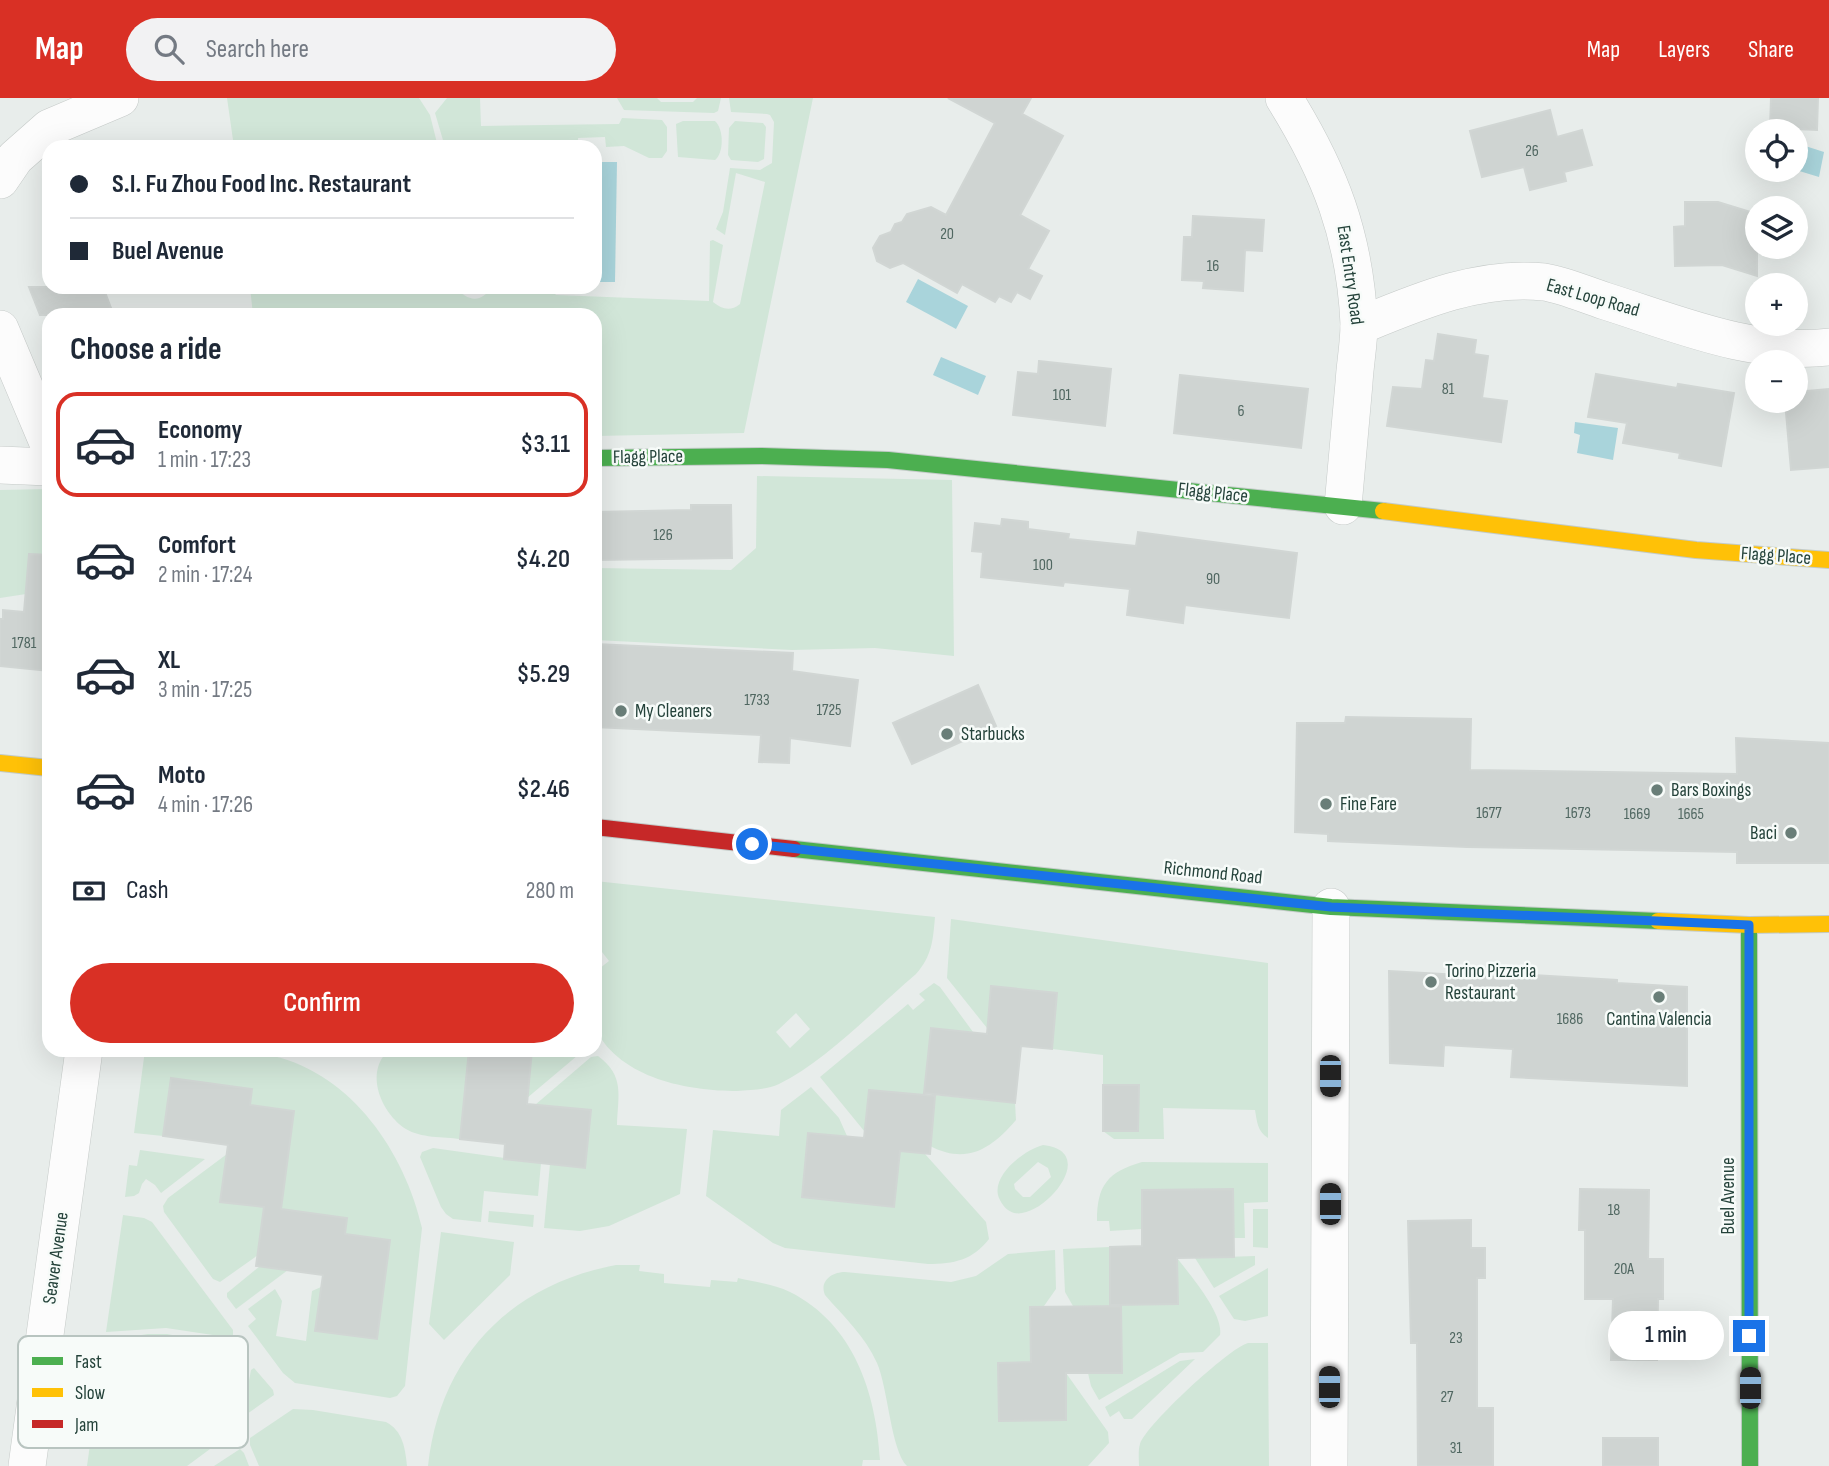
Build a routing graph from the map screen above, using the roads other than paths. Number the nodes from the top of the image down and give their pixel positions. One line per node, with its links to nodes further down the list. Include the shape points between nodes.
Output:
1 (120, 98): 3 (street, via 49,128 15,158)
2 (1284, 98): 4 (street, East Entry Road, via 1331,184 1344,223)
3 (0, 180)
4 (1359, 326): 6 (street, East Loop Road, via 1455,290 1498,281 1546,282 1738,343 1791,349); 11 (street, East Entry Road)
5 (0, 329): 7 (street)
6 (1829, 346)
7 (42, 428)
8 (602, 458): 11 (street, Flagg Place, via 888,460)
9 (0, 465): 10 (street)
10 (42, 467)
11 (1343, 506): 12 (street, Flagg Place, via 1696,550)
12 (1829, 560)
13 (0, 763): 14 (street)
14 (42, 767)
15 (602, 828): 16 (street, Richmond Road)
16 (1331, 907): 18 (street, Richmond Road); 23 (street)
17 (1829, 923): 18 (street, Richmond Road)
18 (1749, 925): 24 (street, Buel Avenue)
19 (83, 1057): 20 (street, Seaver Avenue)
20 (45, 1336)
21 (29, 1448): 22 (street, Seaver Avenue)
22 (27, 1466)
23 (1329, 1466)
24 (1750, 1466)

